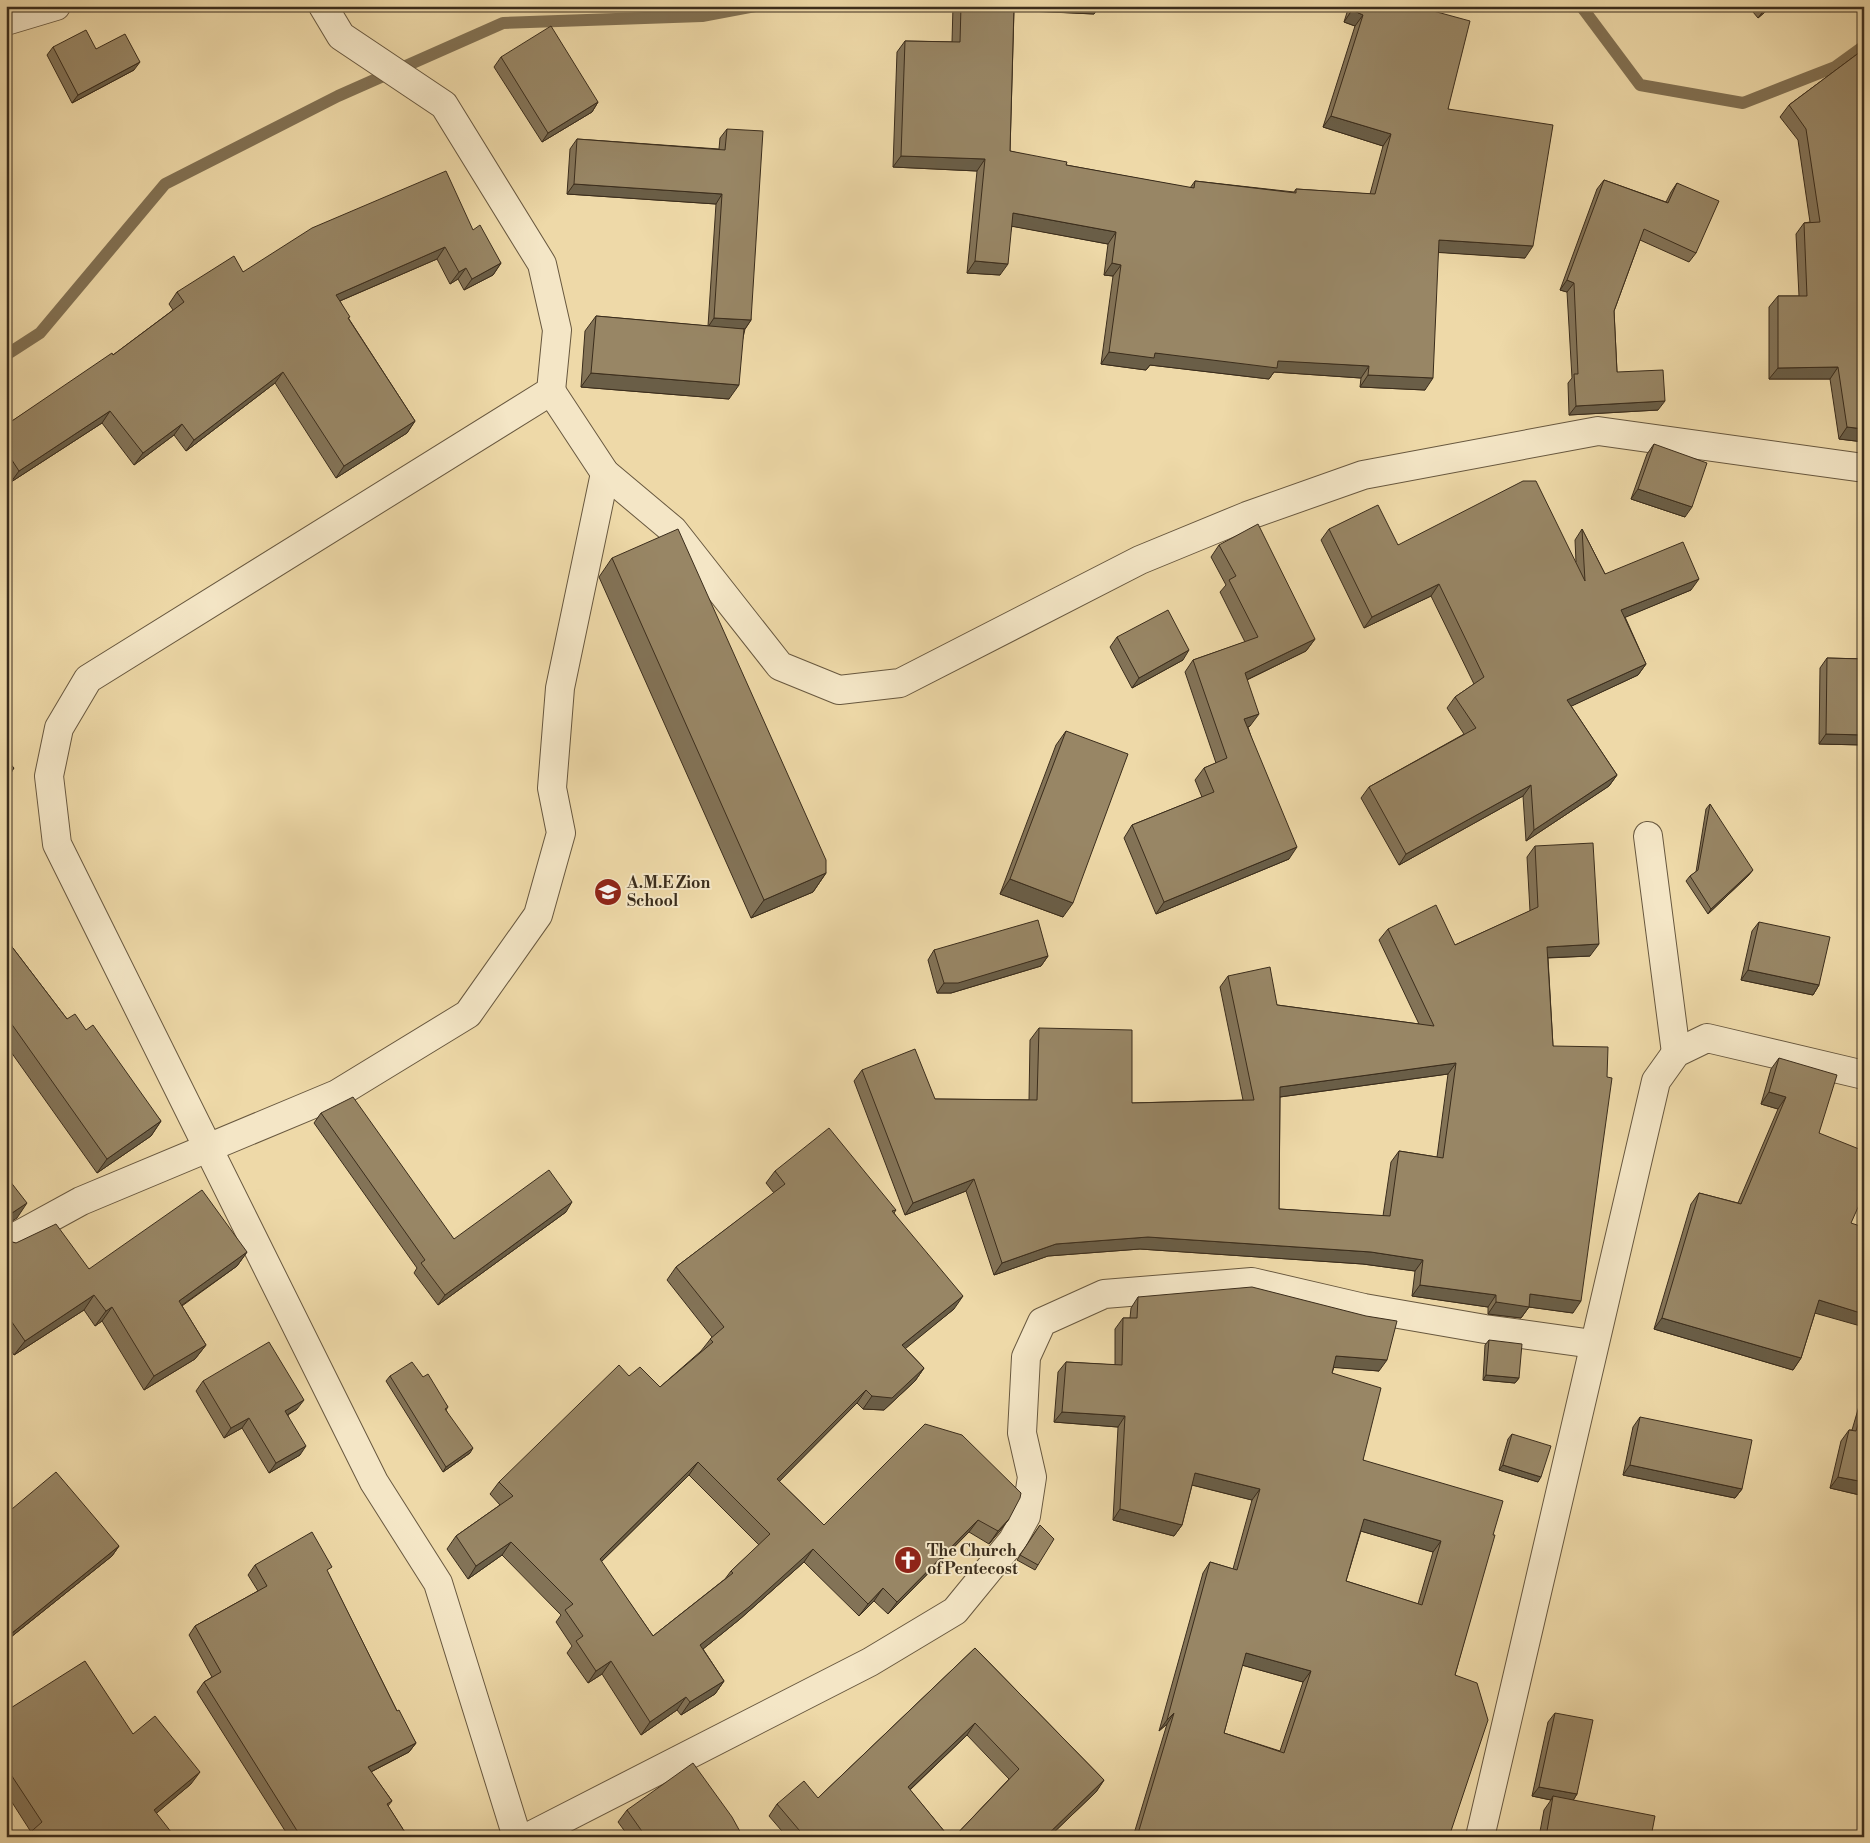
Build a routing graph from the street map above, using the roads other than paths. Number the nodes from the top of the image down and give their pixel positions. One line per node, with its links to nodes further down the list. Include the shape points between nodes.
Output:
1 (56, 6): 3 (street)
2 (323, 6): 4 (street, via 341,36 444,105 542,264 557,330)
3 (6, 21)
4 (550, 391): 6 (street); 10 (street, via 88,679 59,728 49,776 57,844)
5 (1864, 468): 6 (street, via 1598,431 1363,475 1247,516 1140,560 900,684 839,690 780,666 673,530)
6 (605, 472): 10 (street, via 560,688 552,788 562,834 538,915 468,1014 337,1094)
7 (1648, 836): 8 (street)
8 (1676, 1053): 9 (street, via 1707,1038); 12 (street, via 1656,1081)
9 (1864, 1076)
10 (208, 1148): 11 (street, via 81,1200); 13 (street, via 374,1482 438,1583)
11 (6, 1242)
12 (1593, 1344): 14 (street, via 1364,1308 1252,1282 1104,1294 1042,1322 1026,1357 1022,1433 1032,1477 1026,1516 1013,1540 955,1611 870,1662); 15 (street)
13 (517, 1837)
14 (528, 1837)
15 (1480, 1837)

